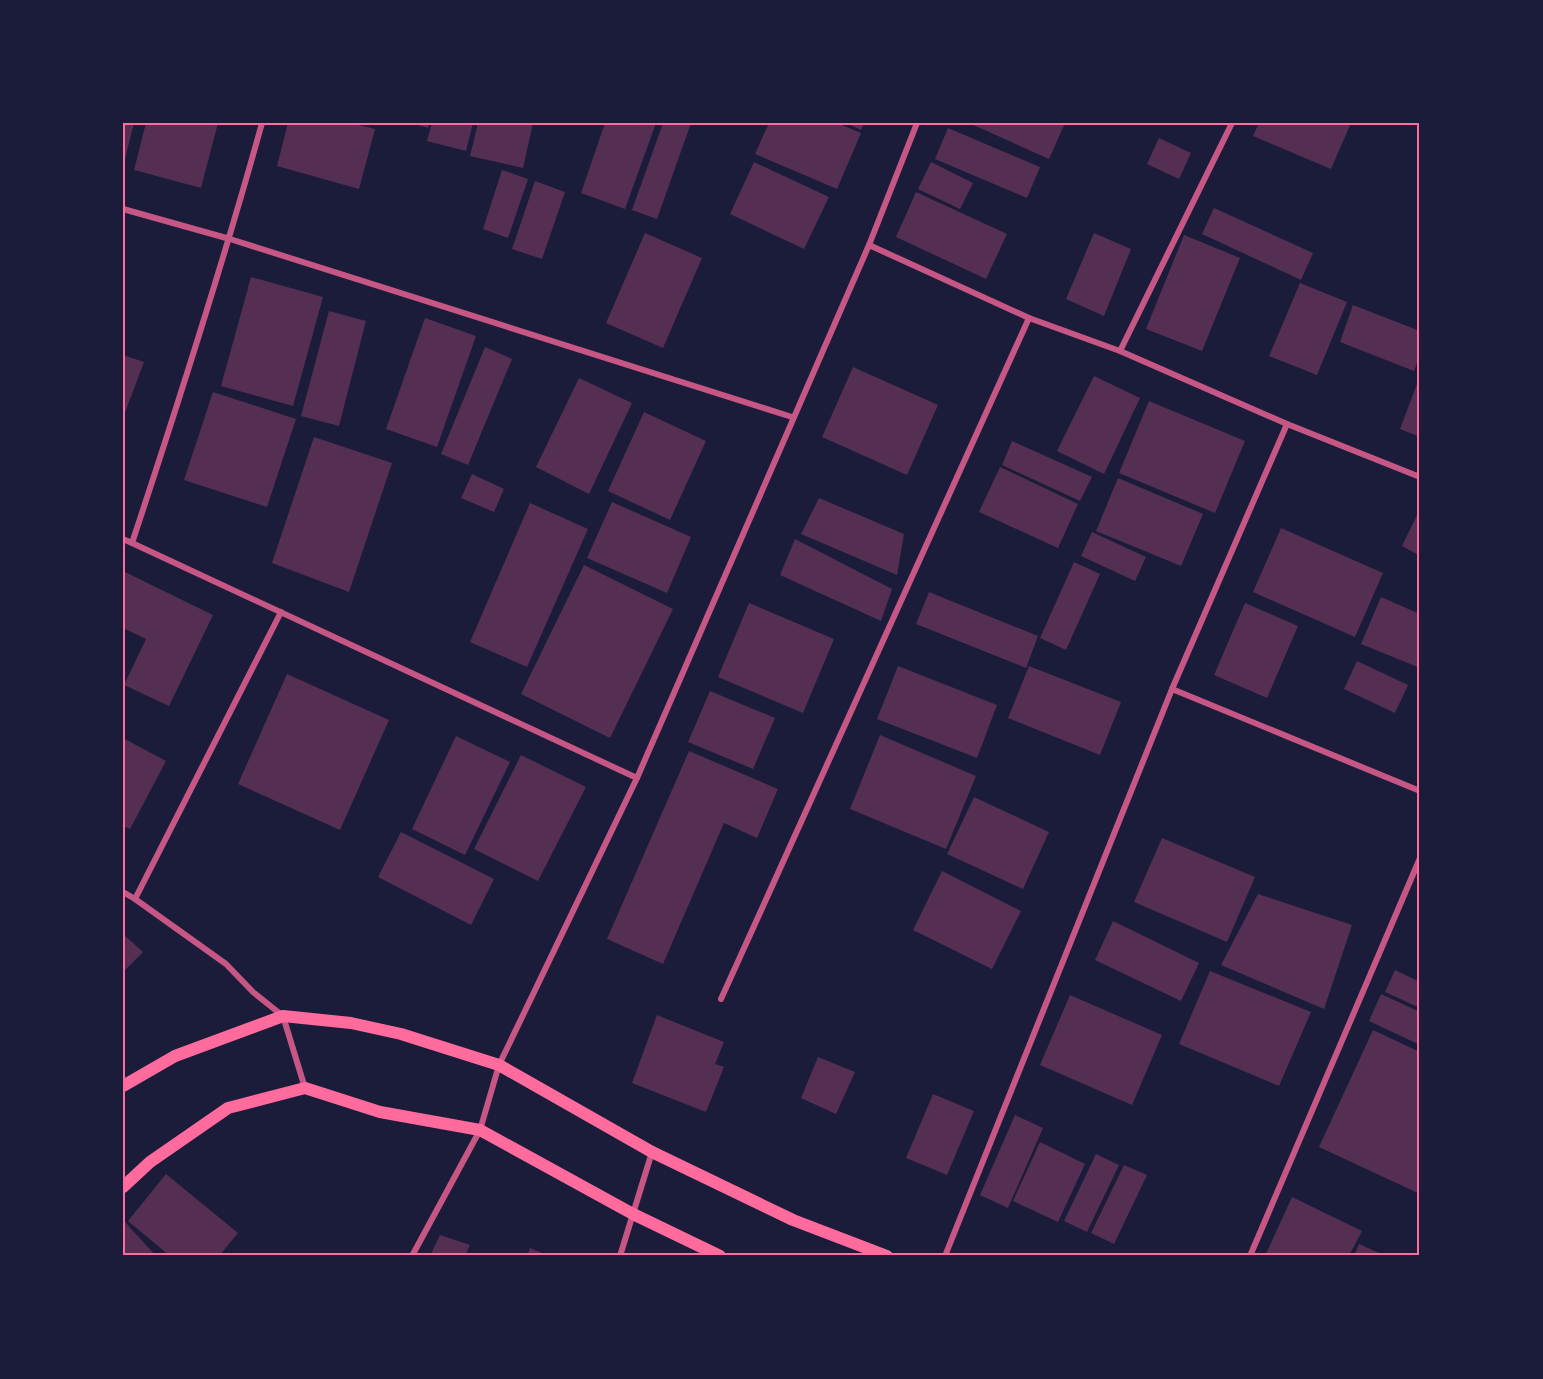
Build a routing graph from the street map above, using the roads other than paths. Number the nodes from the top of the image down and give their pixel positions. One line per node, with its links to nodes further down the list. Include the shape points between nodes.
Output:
1 (262, 123): 5 (street)
2 (916, 123): 6 (street)
3 (1232, 123): 8 (street)
4 (123, 208): 5 (street)
5 (230, 239): 9 (street); 13 (street)
6 (869, 245): 7 (street); 9 (street)
7 (1029, 318): 8 (street); 21 (street)
8 (1120, 351): 10 (street)
9 (792, 417): 16 (street)
10 (1287, 423): 11 (street); 15 (street)
11 (1420, 477)
12 (123, 539): 13 (street)
13 (132, 543): 14 (street)
14 (281, 612): 16 (street); 20 (street)
15 (1172, 689): 17 (street); 34 (street)
16 (637, 778): 23 (street)
17 (1420, 791)
18 (1420, 858): 35 (street)
19 (123, 892): 20 (street)
20 (135, 899): 22 (street, via 226,964)
21 (721, 999)
22 (284, 1016): 23 (main road, via 351,1023 401,1034); 24 (main road, via 175,1056); 25 (street)
23 (499, 1065): 26 (street); 27 (main road)
24 (123, 1086)
25 (305, 1088): 26 (main road, via 380,1112); 28 (main road, via 228,1108 150,1162)
26 (480, 1130): 29 (main road); 30 (street)
27 (652, 1152): 29 (street); 33 (main road, via 793,1220)
28 (123, 1188)
29 (633, 1214): 31 (street); 32 (main road)
30 (412, 1256)
31 (620, 1256)
32 (720, 1256)
33 (887, 1256)
34 (945, 1256)
35 (1250, 1256)

